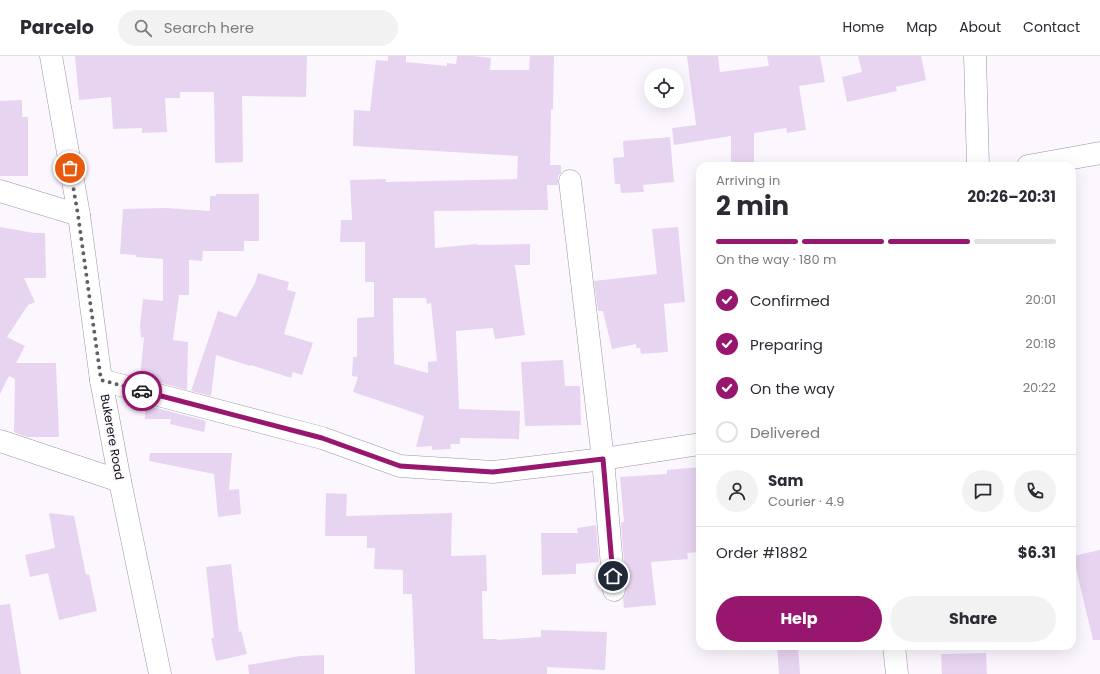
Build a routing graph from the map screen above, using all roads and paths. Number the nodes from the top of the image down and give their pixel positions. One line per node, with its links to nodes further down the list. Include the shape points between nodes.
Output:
1 (51, 56): 8 (street, Bukerere Road)
2 (975, 56): 4 (street)
3 (1100, 153): 5 (street)
4 (978, 162)
5 (1050, 162)
6 (570, 181): 12 (street)
7 (0, 191): 8 (street)
8 (78, 215): 9 (street, Bukerere Road)
9 (101, 380): 12 (street, via 322,438 400,466 493,472); 13 (street, Bukerere Road)
10 (0, 441): 13 (street)
11 (696, 445): 12 (street)
12 (603, 459): 14 (street)
13 (120, 481): 16 (street, Bukerere Road)
14 (614, 590)
15 (894, 650): 17 (street)
16 (160, 674)
17 (897, 674)

